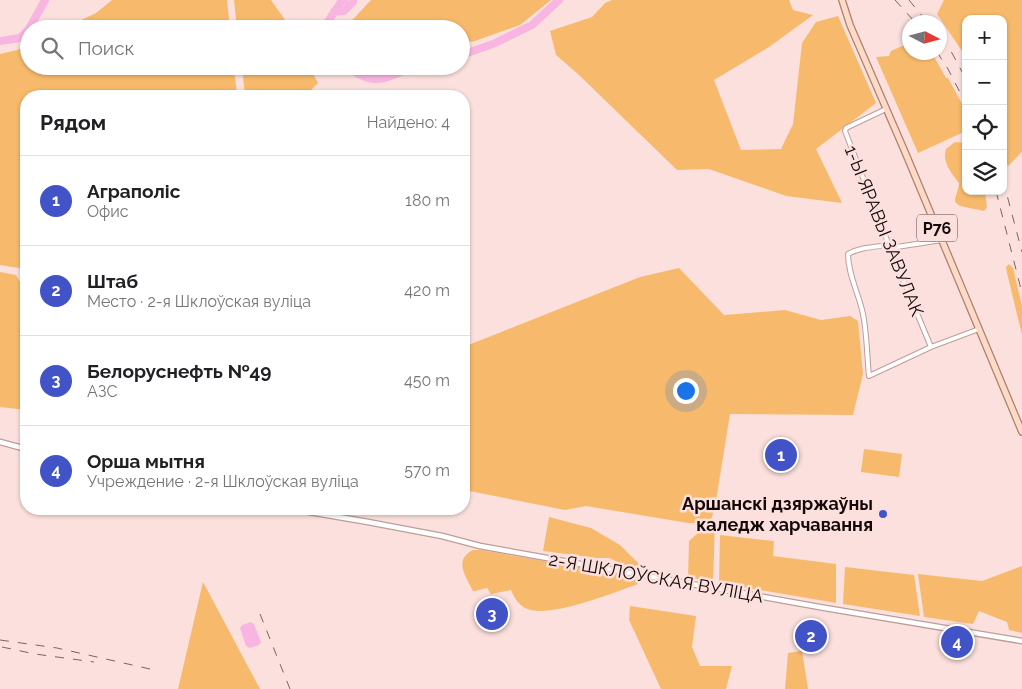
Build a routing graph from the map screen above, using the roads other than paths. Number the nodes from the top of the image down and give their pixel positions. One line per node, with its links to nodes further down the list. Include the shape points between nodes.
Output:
1 (842, 0): 2 (main road, Р76)
2 (886, 109): 3 (main road, Р76); 4 (street, 1-Ы ЯРАВЫ ЗАВУЛАК, via 845,131)
3 (942, 240): 4 (street); 5 (main road, Р76)
4 (889, 247): 6 (street, 1-Ы ЯРАВЫ ЗАВУЛАК); 6 (street, via 863,248 848,254 863,315 869,376)
5 (979, 329): 6 (street); 7 (main road, Р76)
6 (931, 348)
7 (1022, 432)
8 (0, 442): 9 (street)
9 (20, 447)
10 (326, 515): 11 (street, 2-Я ШКЛОЎСКАЯ ВУЛІЦА, via 825,608)
11 (1022, 640)

